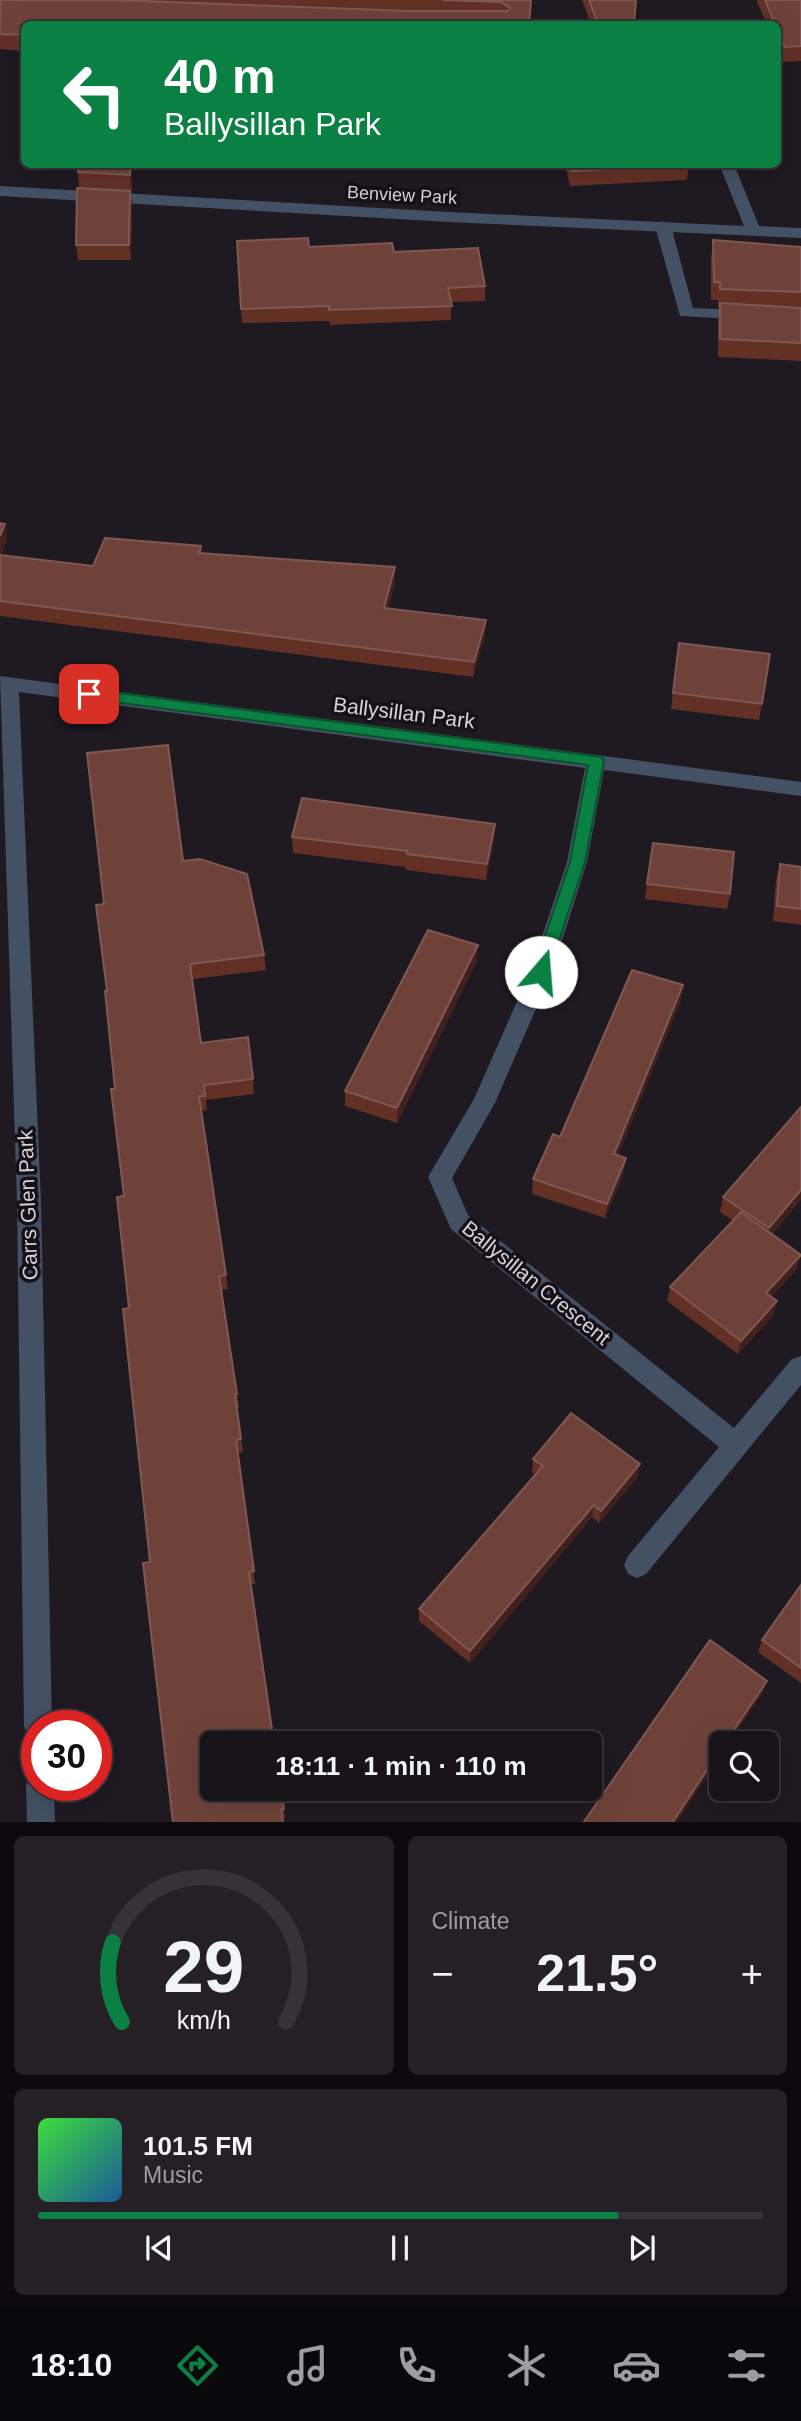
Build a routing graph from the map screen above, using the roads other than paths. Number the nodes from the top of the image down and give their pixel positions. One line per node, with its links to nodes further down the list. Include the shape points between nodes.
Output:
1 (728, 168): 4 (street)
2 (0, 191): 3 (street, Benview Park)
3 (663, 226): 4 (street, Benview Park); 6 (street, via 686,313)
4 (753, 230): 5 (street, Benview Park)
5 (801, 233)
6 (801, 318)
7 (4, 683): 8 (street, Ballysillan Park); 13 (street, Carrs Glen Park, via 29,1202)
8 (596, 761): 9 (street, Ballysillan Park); 11 (street, Ballysillan Crescent, via 577,862 541,972 484,1103 440,1177 459,1222)
9 (801, 789)
10 (801, 1367): 11 (street)
11 (736, 1445): 12 (street)
12 (637, 1565)
13 (38, 1710)
14 (40, 1801): 15 (street)
15 (41, 1822)

